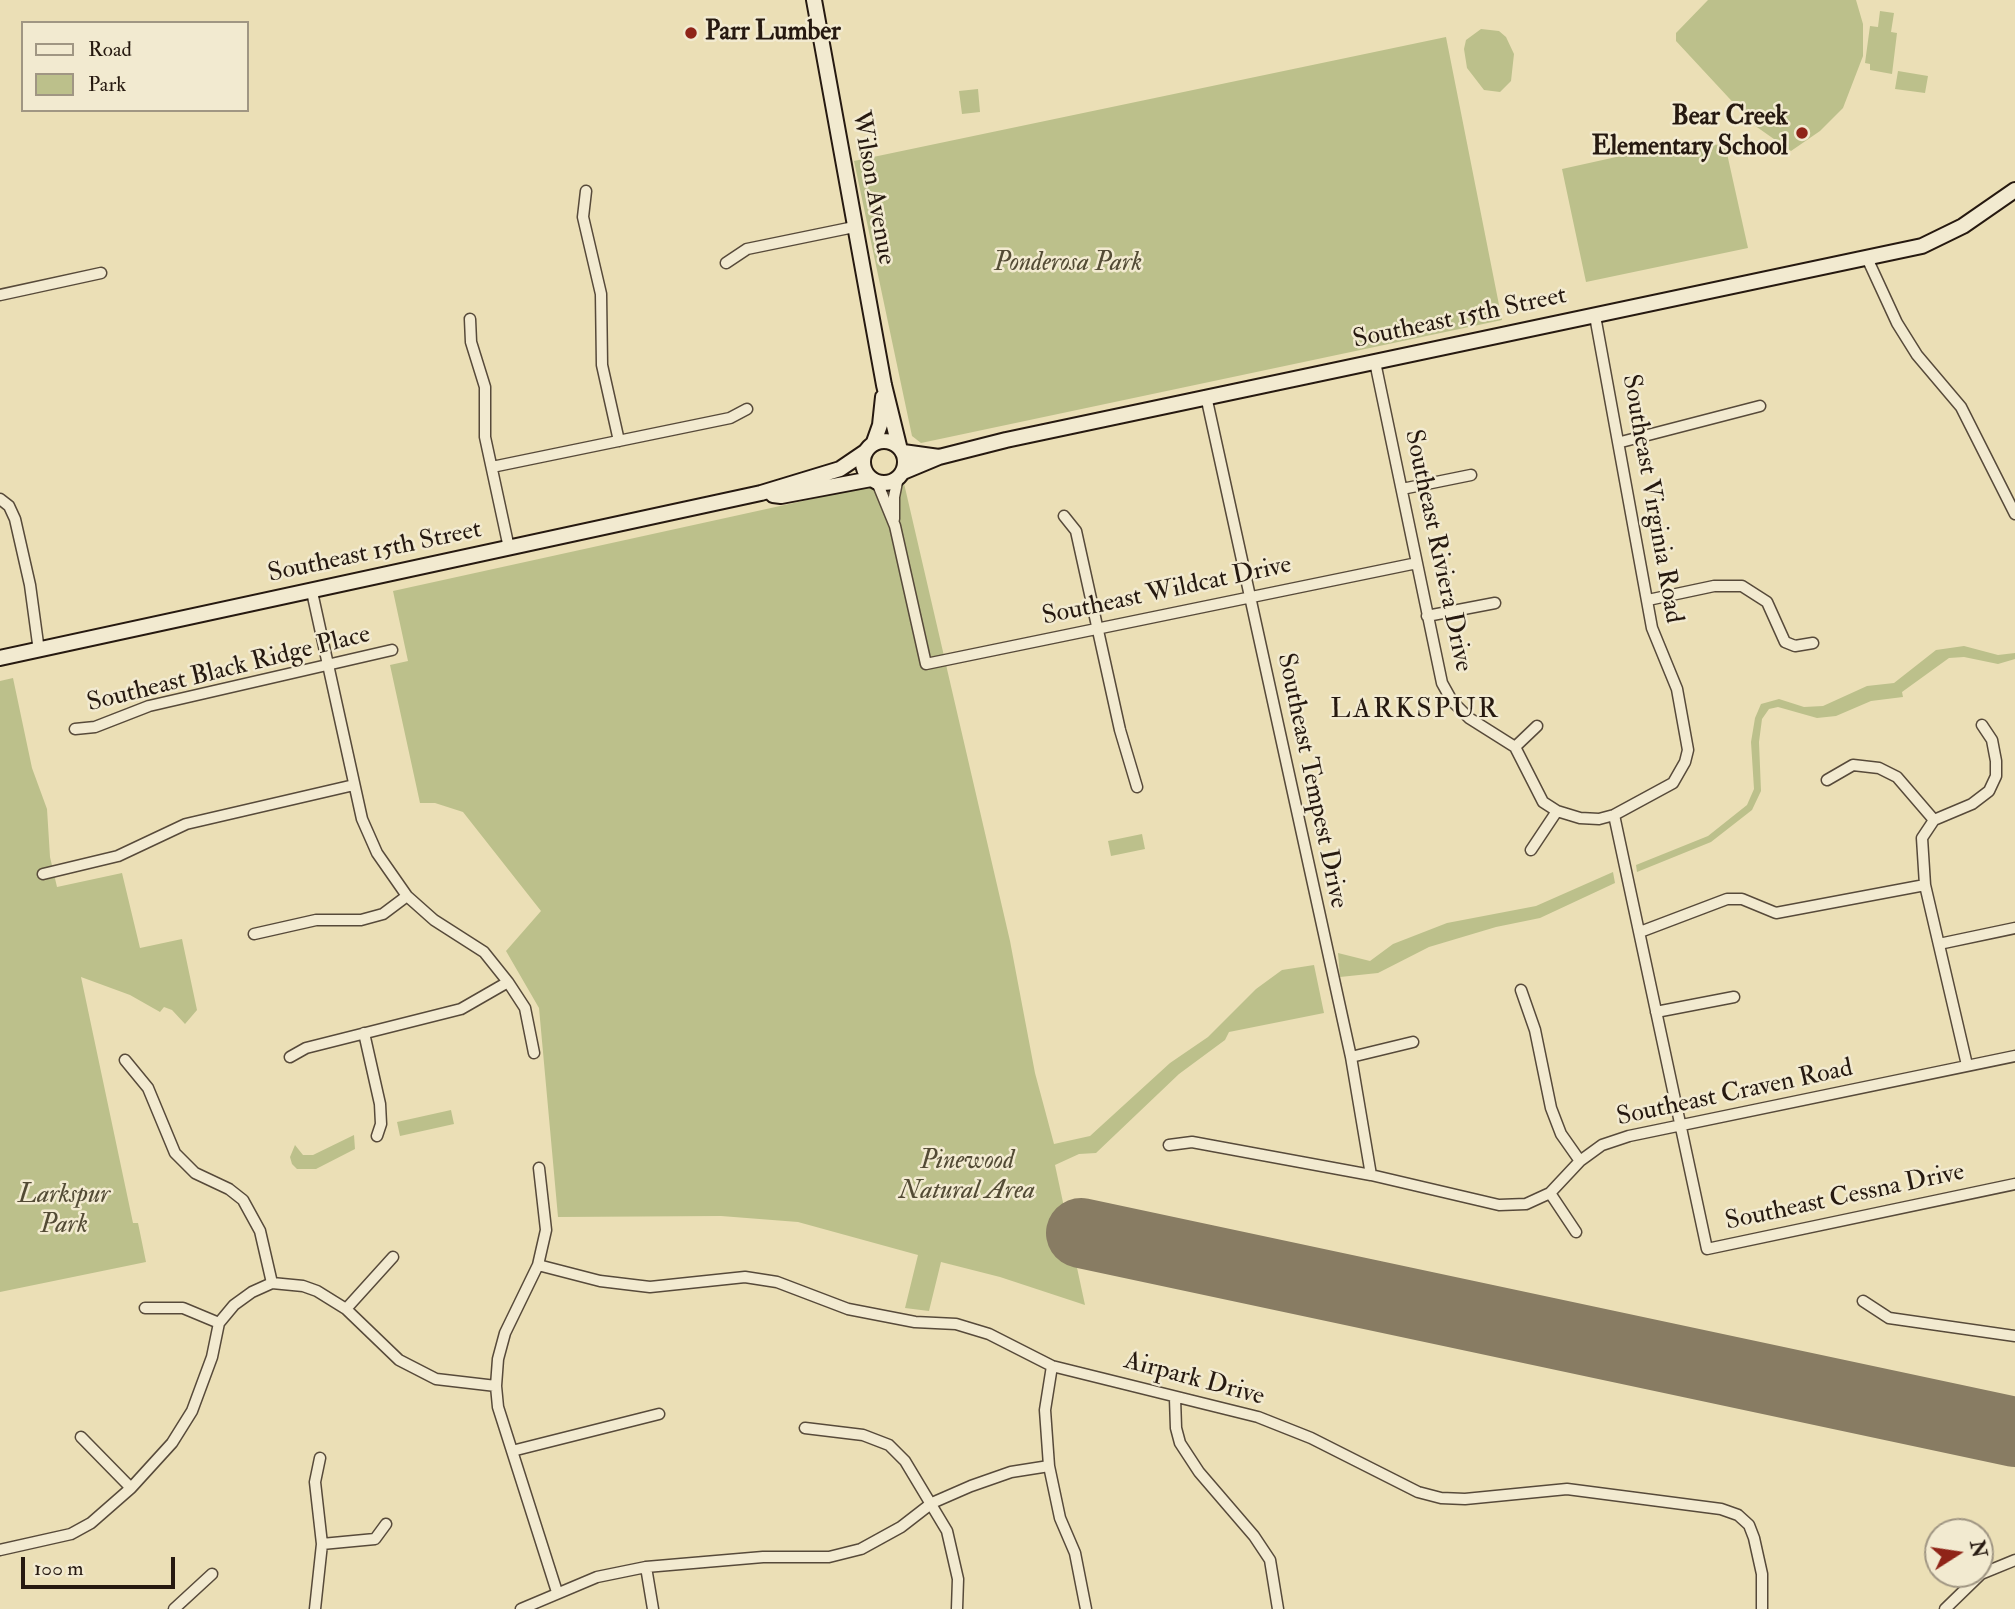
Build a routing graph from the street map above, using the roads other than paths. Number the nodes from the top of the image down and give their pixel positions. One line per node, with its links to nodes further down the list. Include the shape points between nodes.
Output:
1 (814, 0): 6 (main road, Wilson Avenue)
2 (2015, 179): 5 (main road, Southeast 15th Street)
3 (2015, 190): 5 (main road, Southeast 15th Street)
4 (586, 191): 18 (street, via 583,217 601,294 602,365)
5 (1983, 210): 7 (main road, Southeast 15th Street, via 1931,242)
6 (854, 227): 8 (street, via 747,248); 14 (main road, Wilson Avenue)
7 (1867, 258): 11 (main road, Southeast 15th Street); 30 (street, via 1917,355 1961,407)
8 (726, 262)
9 (101, 273): 10 (street)
10 (0, 295)
11 (1595, 316): 13 (main road, Southeast 15th Street); 19 (street, Southeast Virginia Road)
12 (470, 319): 23 (street, via 471,342 485,387 485,437)
13 (1375, 362): 15 (main road, Southeast 15th Street); 27 (street, Southeast Riviera Drive)
14 (884, 385): 20 (main road, Wilson Avenue, via 880,425); 21 (main road, Wilson Avenue)
15 (1206, 396): 22 (main road, Southeast 15th Street); 36 (street, Southeast Tempest Drive)
16 (1760, 406): 19 (street)
17 (747, 409): 18 (street, via 730,418)
18 (619, 441): 23 (street)
19 (1620, 442): 37 (street, Southeast Virginia Road)
20 (869, 447): 21 (main road, via 887,440); 26 (main road, via 863,466); 28 (main road, Southeast 15th Street, via 840,469)
21 (901, 449): 22 (main road, Southeast 15th Street); 24 (main road)
22 (939, 457): 24 (main road, Southeast 15th Street)
23 (492, 467): 33 (street)
24 (900, 475): 26 (main road, via 892,481); 32 (street, via 894,497)
25 (1471, 475): 27 (street)
26 (874, 480): 28 (main road, Southeast 15th Street, via 781,496); 32 (street)
27 (1402, 489): 34 (street, Southeast Riviera Drive)
28 (761, 494): 33 (main road, Southeast 15th Street)
29 (0, 499): 43 (street, via 15,519)
30 (2015, 514)
31 (1064, 516): 40 (street, via 1076,531)
32 (895, 526): 40 (street, Southeast Wildcat Drive, via 926,664)
33 (509, 548): 35 (main road, Southeast 15th Street)
34 (1417, 563): 36 (street, Southeast Wildcat Drive); 39 (street, Southeast Riviera Drive)
35 (312, 592): 43 (main road, Southeast 15th Street); 45 (street)
36 (1250, 596): 40 (street, Southeast Wildcat Drive); 73 (street, Southeast Tempest Drive)
37 (1648, 600): 41 (street, via 1714,586 1742,586 1767,602 1785,642 1795,646); 54 (street, Southeast Virginia Road, via 1656,642 1677,690 1688,750 1673,783)
38 (1495, 603): 39 (street)
39 (1427, 616): 49 (street, Southeast Riviera Drive, via 1442,683 1452,701 1469,718)
40 (1098, 629): 52 (street)
41 (1813, 643)
42 (393, 650): 45 (street, Southeast Black Ridge Place)
43 (39, 651): 44 (main road, Southeast 15th Street)
44 (0, 658)
45 (328, 666): 48 (street, Southeast Black Ridge Place, via 149,706 95,727); 51 (street)
46 (1982, 725): 55 (street, via 1997,761 1989,791 1972,804)
47 (1537, 726): 49 (street)
48 (75, 729)
49 (1516, 747): 53 (street, via 1543,802)
50 (1827, 780): 55 (street, via 1853,765 1879,768 1897,777)
51 (354, 785): 57 (street, via 186,824 118,856); 59 (street, via 377,853)
52 (1137, 787)
53 (1557, 811): 54 (street, via 1580,818); 56 (street)
54 (1614, 815): 61 (street, Southeast Cessna Drive)
55 (1934, 820): 58 (street, via 1922,838)
56 (1531, 850)
57 (43, 874)
58 (1925, 885): 61 (street, via 1776,913 1742,899 1727,899); 63 (street)
59 (407, 896): 62 (street, via 383,914 361,920 316,920); 64 (street, via 434,920 484,952)
60 (2015, 928): 63 (street)
61 (1640, 932): 67 (street, Southeast Cessna Drive)
62 (254, 934)
63 (1939, 944): 75 (street)
64 (508, 982): 68 (street, via 461,1009); 70 (street, via 525,1008)
65 (1521, 990): 79 (street, via 1535,1030 1551,1108 1561,1135)
66 (1734, 997): 67 (street)
67 (1656, 1012): 76 (street, Southeast Cessna Drive)
68 (364, 1033): 72 (street, via 306,1048); 77 (street, via 380,1104)
69 (1413, 1042): 73 (street)
70 (534, 1053)
71 (2015, 1056): 75 (street, Southeast Craven Road)
72 (290, 1057)
73 (1351, 1057): 81 (street, Southeast Tempest Drive)
74 (125, 1060): 87 (street, via 148,1088 175,1153 195,1173 243,1200 260,1231)
75 (1967, 1066): 76 (street, Southeast Craven Road)
76 (1680, 1125): 79 (street, Southeast Craven Road, via 1602,1145); 82 (street, Southeast Cessna Drive, via 1707,1249)
77 (377, 1136)
78 (1169, 1145): 81 (street, Southeast Craven Road, via 1192,1142)
79 (1580, 1161): 83 (street, Southeast Craven Road)
80 (539, 1168): 86 (street, via 546,1230)
81 (1371, 1175): 83 (street, Southeast Craven Road, via 1499,1205 1526,1204)
82 (2015, 1184)
83 (1550, 1193): 84 (street)
84 (1576, 1232)
85 (393, 1256): 90 (street)
86 (538, 1265): 93 (street, Airpark Drive, via 600,1281 650,1287 744,1277 777,1282 848,1309 915,1322 956,1324 989,1334); 94 (street, via 505,1333)
87 (272, 1283): 90 (street, via 303,1286); 91 (street, via 234,1305)
88 (1863, 1301): 92 (street, via 1889,1318)
89 (145, 1308): 91 (street, via 183,1308)
90 (346, 1310): 94 (street, via 399,1360 436,1379)
91 (219, 1323): 102 (street, via 192,1411 172,1443)
92 (2015, 1336)
93 (1052, 1366): 95 (street, Airpark Drive); 101 (street, via 1045,1410)
94 (496, 1386): 99 (street)
95 (1175, 1398): 117 (street, via 1181,1443 1270,1560); 118 (street, Airpark Drive, via 1258,1417 1418,1492 1441,1498 1567,1489 1738,1515 1754,1538 1762,1574)
96 (659, 1414): 99 (street)
97 (805, 1428): 103 (street, via 863,1434 888,1445 905,1461)
98 (81, 1437): 102 (street)
99 (512, 1451): 110 (street)
100 (320, 1458): 105 (street, via 315,1482)
101 (1049, 1466): 103 (street, via 1011,1472); 116 (street)
102 (131, 1488): 106 (street, via 71,1534)
103 (932, 1503): 108 (street, via 861,1549 830,1557 763,1557); 115 (street, via 955,1555)
104 (386, 1524): 105 (street, via 375,1539)
105 (322, 1544): 112 (street)
106 (0, 1550)
107 (2015, 1560): 119 (street, via 1981,1574)
108 (646, 1567): 110 (street, via 597,1577); 114 (street)
109 (212, 1574): 111 (street)
110 (557, 1592): 113 (street)
111 (174, 1609)
112 (315, 1609)
113 (521, 1609)
114 (653, 1609)
115 (957, 1609)
116 (1086, 1609)
117 (1278, 1609)
118 (1762, 1609)
119 (1945, 1609)

